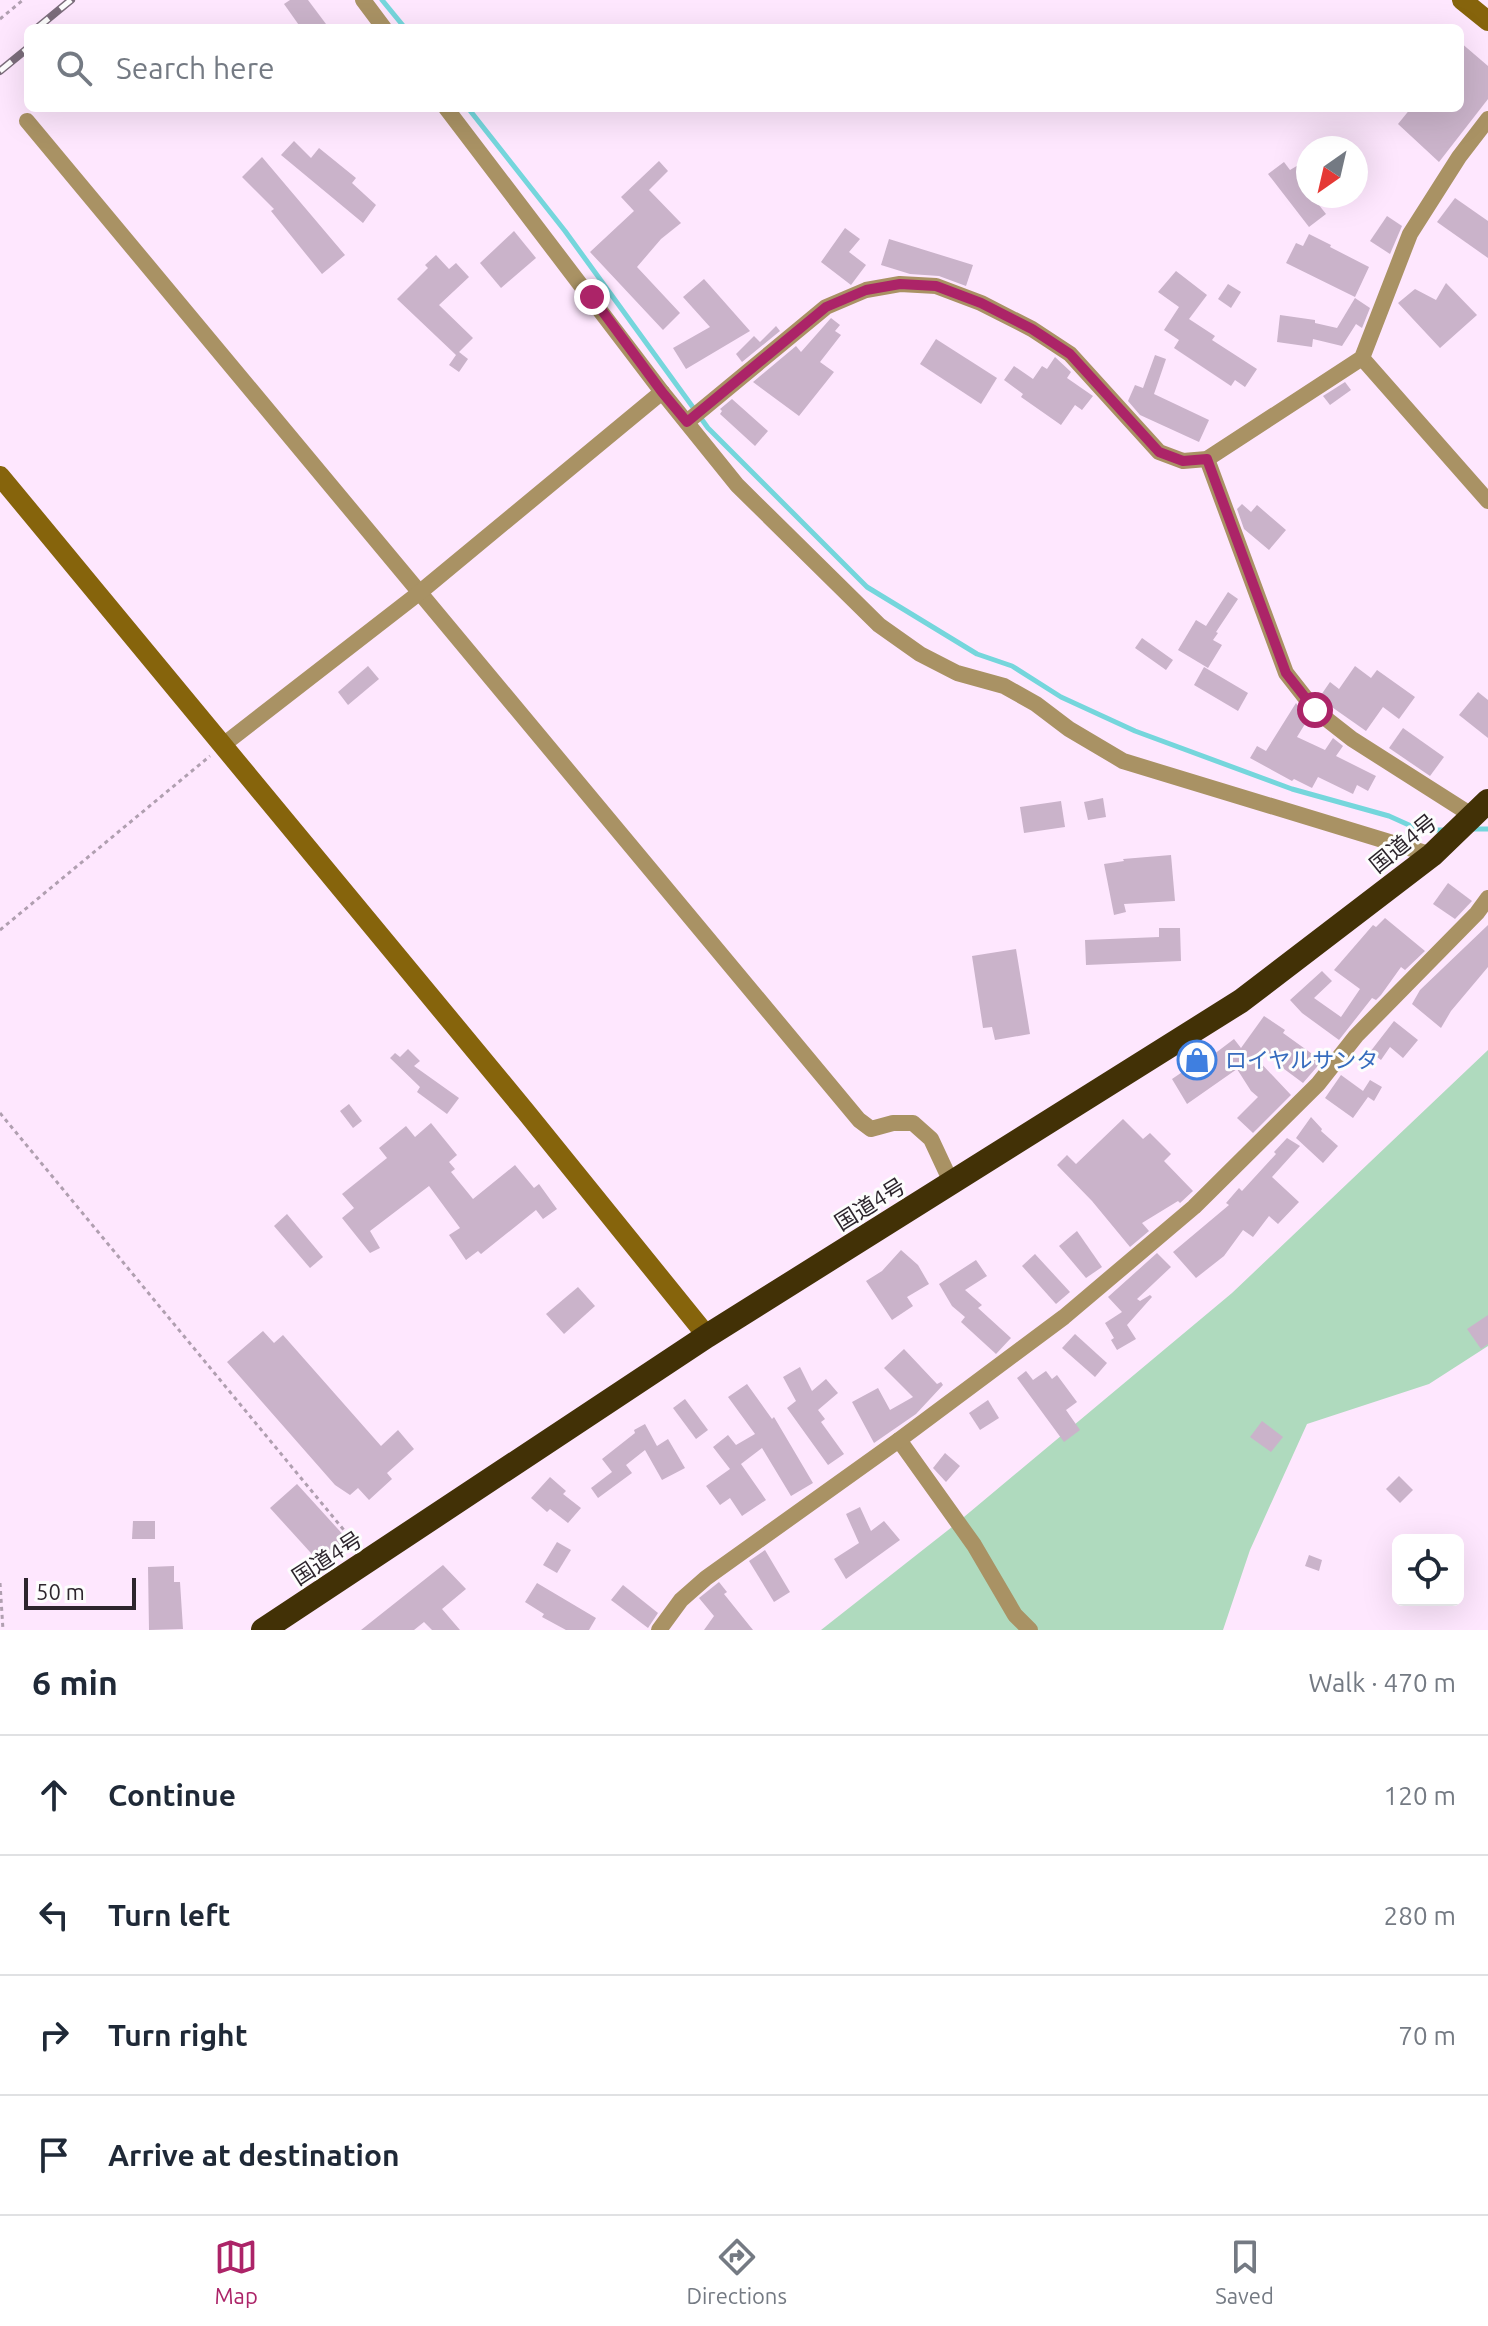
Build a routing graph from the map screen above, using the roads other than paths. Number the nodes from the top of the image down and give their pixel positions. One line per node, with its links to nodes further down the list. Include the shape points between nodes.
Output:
1 (363, 0): 4 (street)
2 (1462, 0): 3 (street)
3 (1488, 21)
4 (381, 24)
5 (449, 112): 9 (street)
6 (1488, 119): 8 (street, via 1410,234)
7 (27, 121): 14 (street)
8 (1362, 358): 11 (street); 13 (street)
9 (662, 392): 10 (street); 14 (street)
10 (694, 416): 11 (street, via 826,307 866,290 900,284 936,286 981,303 1070,354 1159,452 1183,461); 17 (street, via 737,485 879,625 920,654 957,673 1004,686 1123,761)
11 (1207, 459): 16 (street, via 1286,673 1304,699 1352,739)
12 (0, 476): 15 (street)
13 (1488, 501)
14 (419, 593): 15 (street); 19 (street, via 859,1120 871,1129 913,1123 931,1139)
15 (223, 745): 20 (street)
16 (1477, 813): 17 (highway, 国道4号)
17 (1438, 850): 19 (highway, 国道4号, via 1241,1001)
18 (1488, 898): 21 (street, via 1356,1036 1318,1084 1194,1207 1064,1317)
19 (952, 1184): 20 (highway, 国道4号)
20 (707, 1336): 22 (highway, 国道4号)
21 (899, 1440): 23 (street, via 706,1578); 24 (street)
22 (263, 1630)
23 (659, 1630)
24 (1030, 1630)

